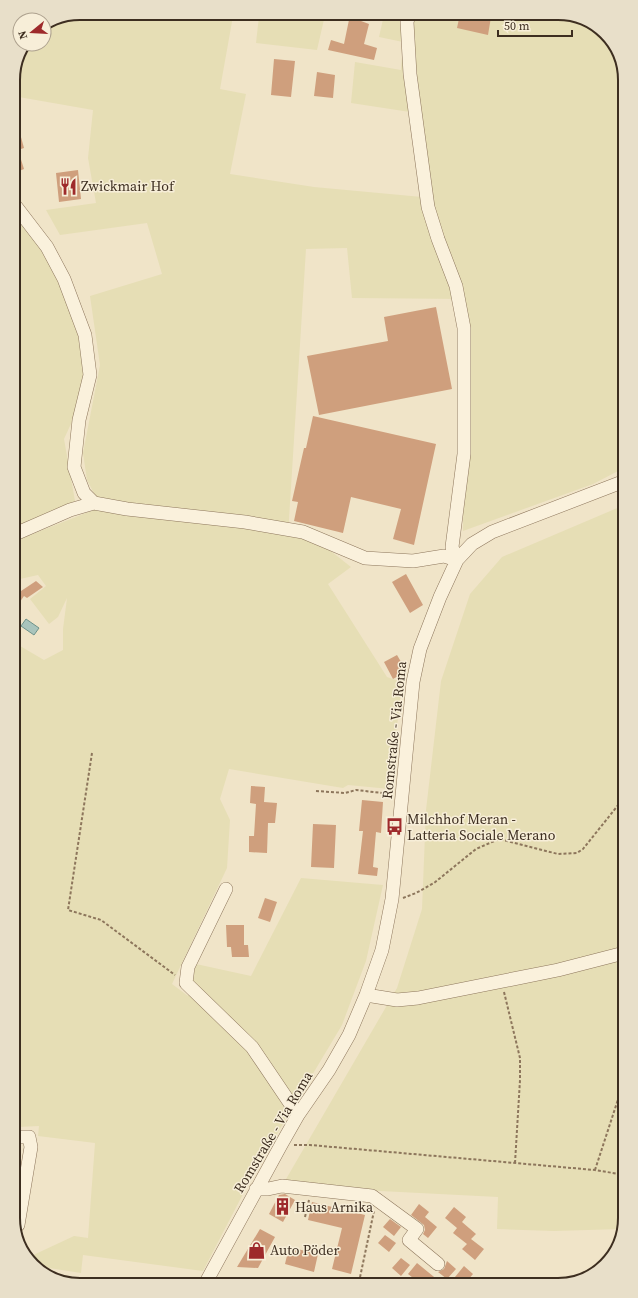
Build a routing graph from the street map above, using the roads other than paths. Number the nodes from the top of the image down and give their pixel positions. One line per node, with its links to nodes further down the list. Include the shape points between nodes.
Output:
1 (408, 20): 6 (street, via 410,74 428,207 456,286 464,328 464,454 452,547)
2 (20, 212): 4 (street, via 47,247 64,279 85,335 90,375 79,420 74,466 84,493)
3 (618, 484): 6 (street, Romstraße - Via Roma, via 492,532 472,544)
4 (94, 503): 5 (street, via 70,510); 6 (street, via 246,522 303,532 365,558 413,561 444,556)
5 (20, 532)
6 (457, 560): 9 (street, Romstraße - Via Roma, via 420,649 413,682 392,899 382,950)
7 (226, 889): 10 (street, via 188,967 186,983 252,1047)
8 (618, 955): 9 (street, via 558,970 418,998 397,1000)
9 (366, 995): 10 (street, Romstraße - Via Roma, via 329,1070)
10 (298, 1115): 12 (street, Romstraße - Via Roma)
11 (20, 1137): 13 (street, via 29,1138 31,1147)
12 (262, 1189): 14 (street, via 282,1186 372,1196 417,1229 410,1240); 15 (street, Romstraße - Via Roma)
13 (20, 1213)
14 (438, 1264)
15 (209, 1278)

